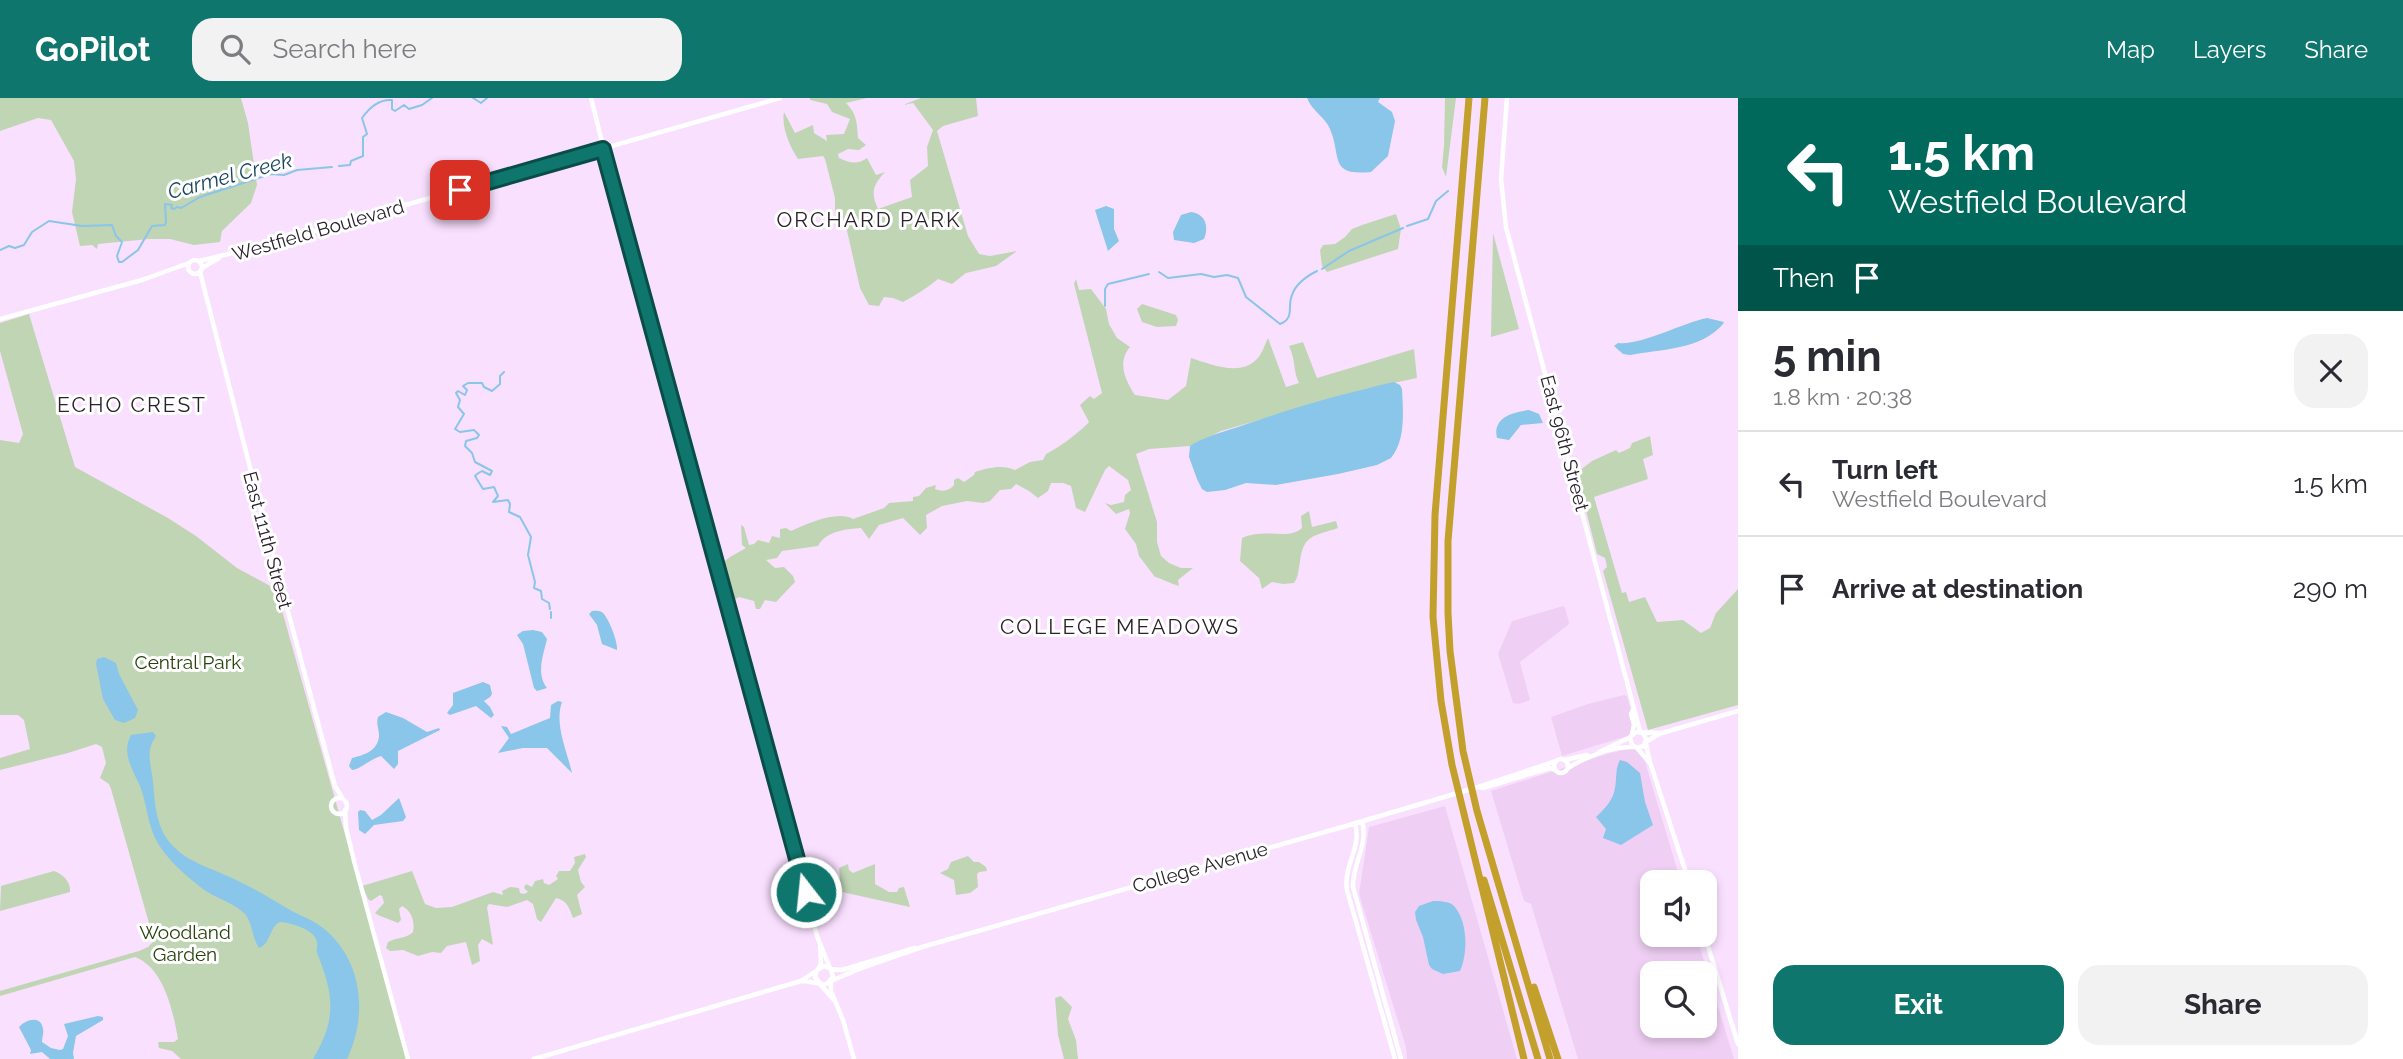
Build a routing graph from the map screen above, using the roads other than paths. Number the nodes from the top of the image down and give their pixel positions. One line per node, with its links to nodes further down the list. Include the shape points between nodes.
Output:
1 (591, 98): 6 (main road)
2 (780, 98): 6 (main road, Westfield Boulevard)
3 (1469, 98): 36 (highway, via 1433,562 1438,681)
4 (1485, 98): 38 (highway, via 1447,577 1451,669 1469,779)
5 (1507, 98): 15 (main road, East 96th Street, via 1503,211)
6 (603, 149): 7 (main road, Westfield Boulevard); 39 (main road)
7 (219, 258): 8 (main road, Westfield Boulevard); 11 (main road, Westfield Boulevard)
8 (199, 261): 9 (main road); 11 (main road)
9 (189, 263): 10 (main road); 12 (main road)
10 (176, 269): 12 (main road); 14 (main road)
11 (201, 270): 12 (main road); 13 (main road, East 111th Street)
12 (192, 273): 13 (main road, East 111th Street)
13 (204, 292): 27 (main road, East 111th Street)
14 (0, 319)
15 (1633, 710): 17 (main road, East 96th Street); 19 (main road, East 96th Street)
16 (1738, 710): 18 (main road)
17 (1642, 732): 18 (main road); 19 (main road); 20 (main road, East 96th Street)
18 (1662, 733): 20 (main road)
19 (1631, 735): 21 (main road, via 1630,743); 22 (main road, via 1599,751)
20 (1646, 743): 21 (main road); 24 (main road)
21 (1636, 748): 24 (main road); 25 (main road, via 1612,750)
22 (1564, 760): 23 (main road, College Avenue); 25 (main road)
23 (1556, 761): 26 (main road); 28 (main road, College Avenue)
24 (1650, 762): 37 (main road)
25 (1568, 768): 26 (main road, College Avenue, via 1561,773)
26 (1555, 770): 28 (main road, College Avenue)
27 (335, 786): 29 (main road, East 111th Street); 30 (main road, East 111th Street)
28 (1478, 787): 33 (main road, College Avenue)
29 (343, 799): 30 (main road); 31 (main road)
30 (334, 800): 32 (main road)
31 (345, 810): 32 (main road); 35 (main road)
32 (336, 813): 35 (main road)
33 (1362, 821): 34 (main road, College Avenue); 53 (main road, via 1365,842 1353,887)
34 (1355, 823): 40 (main road, College Avenue); 52 (main road, via 1358,839 1347,873 1347,890)
35 (346, 827): 49 (main road)
36 (1469, 837): 54 (highway); 55 (highway)
37 (1685, 870)
38 (1512, 927): 56 (highway); 57 (highway)
39 (820, 946): 42 (main road); 43 (main road)
40 (922, 947): 42 (main road, College Avenue, via 842,970); 45 (main road, College Avenue)
41 (1708, 947): 48 (main road)
42 (830, 968): 43 (main road); 45 (main road)
43 (818, 969): 44 (main road); 46 (main road, via 815,977)
44 (800, 981): 46 (main road); 50 (main road)
45 (831, 981): 46 (main road); 47 (main road)
46 (819, 983): 47 (main road)
47 (834, 999): 51 (main road)
48 (1738, 1044)
49 (408, 1059)
50 (534, 1059)
51 (854, 1059)
52 (1395, 1059)
53 (1401, 1059)
54 (1525, 1059)
55 (1538, 1059)
56 (1550, 1059)
57 (1559, 1059)

